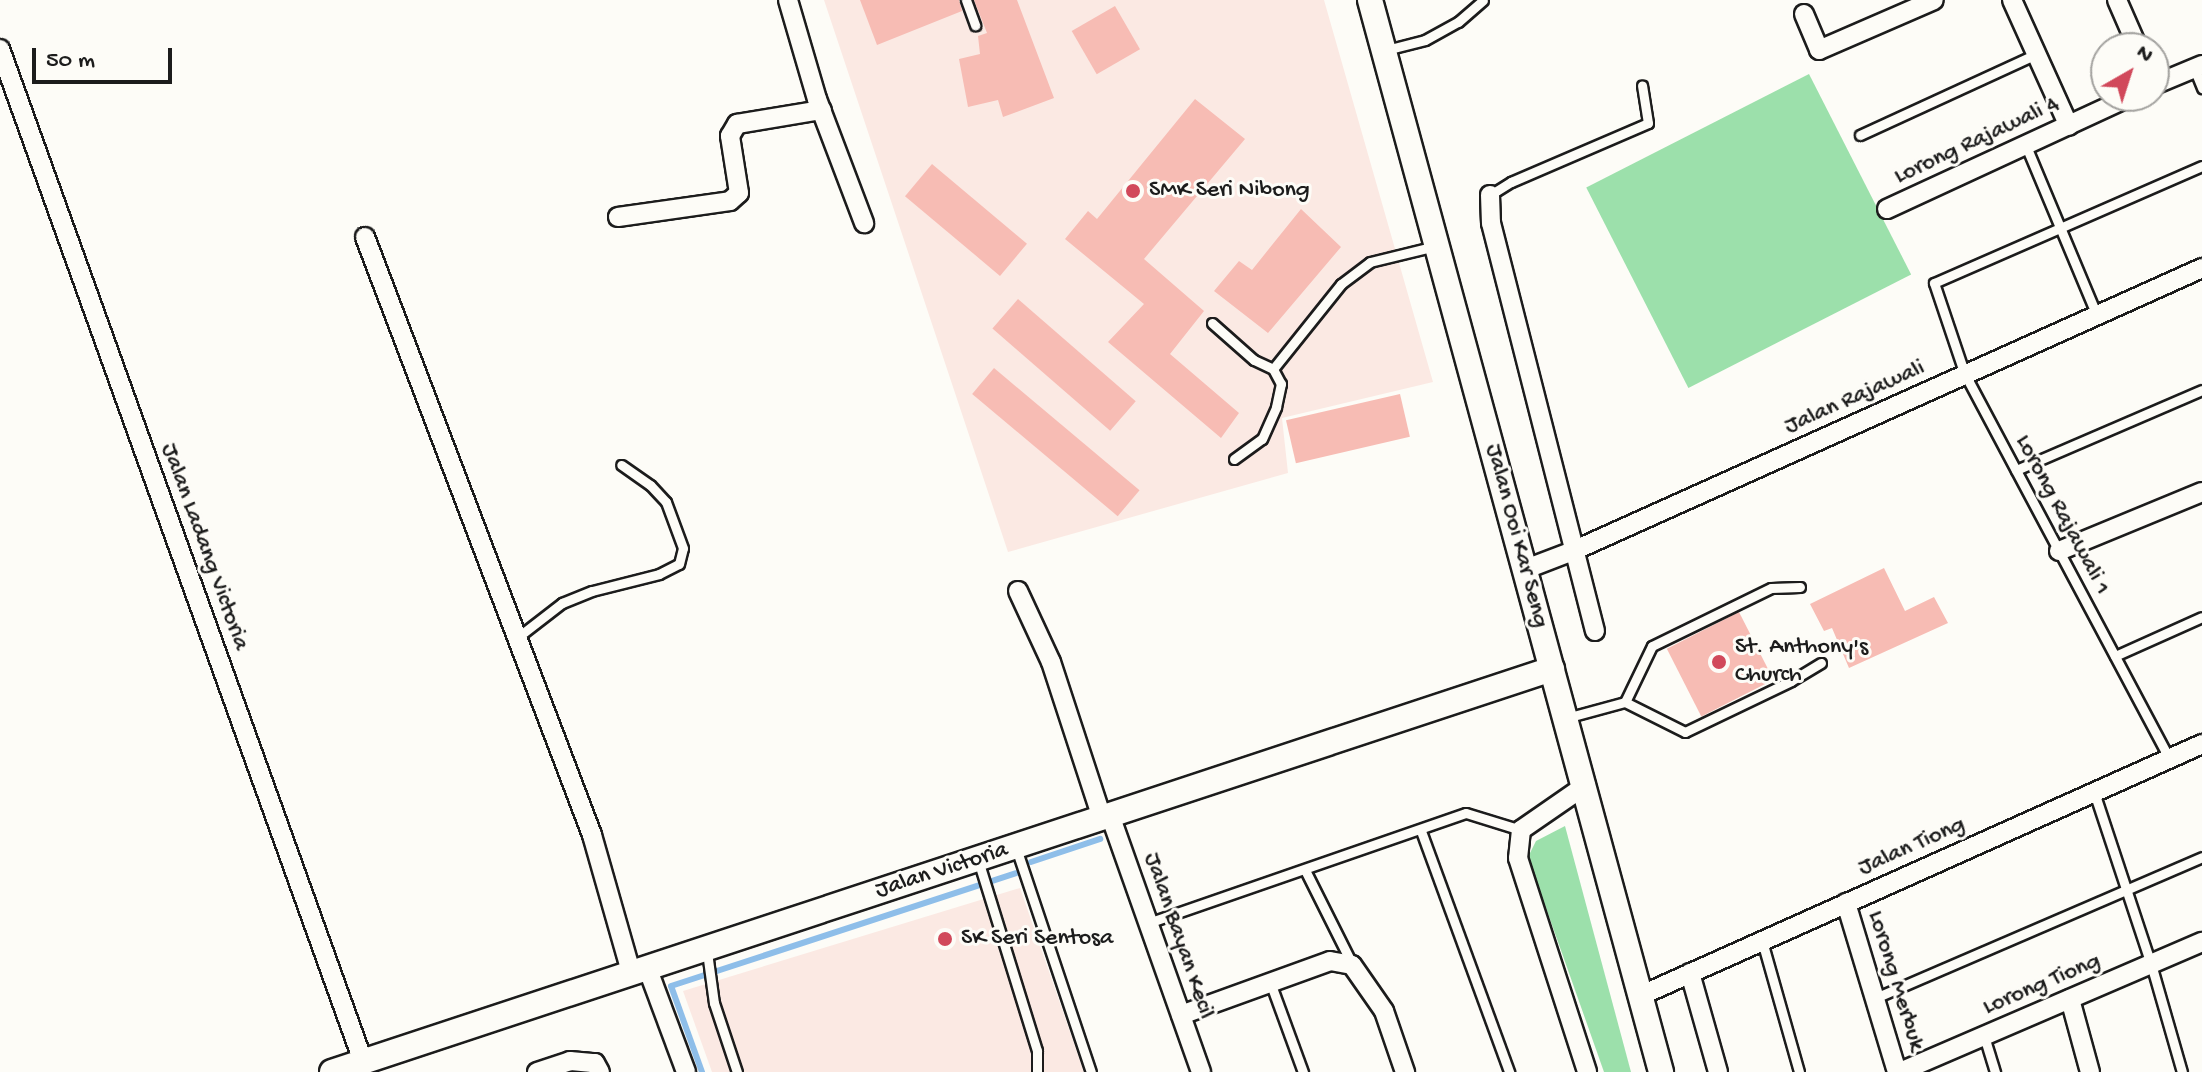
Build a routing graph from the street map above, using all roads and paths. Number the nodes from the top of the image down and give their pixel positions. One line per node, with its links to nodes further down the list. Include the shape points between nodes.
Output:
1 (788, 0): 18 (street)
2 (966, 0): 9 (lane)
3 (1370, 0): 12 (street, Jalan Ooi Kar Seng)
4 (1483, 0): 12 (lane, via 1425,40)
5 (1934, 0): 8 (street, via 1819,50)
6 (2012, 0): 13 (street)
7 (2117, 0): 10 (street)
8 (1804, 14)
9 (975, 25)
10 (2131, 32)
11 (0, 49): 81 (street, Jalan Ladang Victoria)
12 (1383, 51): 30 (street, Jalan Ooi Kar Seng)
13 (2036, 54): 20 (street); 21 (lane)
14 (2198, 66): 15 (street); 17 (lane)
15 (2170, 78)
16 (1642, 85): 24 (lane, via 1648,123)
17 (2202, 88)
18 (822, 110): 26 (street, via 737,124 730,136 739,193 730,201); 27 (street)
19 (2098, 112): 20 (street, Lorong Rajawali 4)
20 (2069, 126): 22 (street, Lorong Rajawali 4)
21 (1860, 135)
22 (2026, 146): 25 (street, Lorong Rajawali 4); 28 (lane)
23 (2202, 166): 28 (lane)
24 (1490, 195): 41 (street, via 1491,223)
25 (1887, 209)
26 (618, 217)
27 (864, 223)
28 (2063, 227): 32 (lane); 35 (lane, Lorong Rajawali 1, via 1934,283)
29 (365, 237): 48 (street)
30 (1435, 246): 34 (lane, via 1370,262 1341,284); 43 (street, Jalan Ooi Kar Seng)
31 (2202, 268): 32 (street, Jalan Rajawali)
32 (2097, 316): 35 (street, Jalan Rajawali)
33 (1212, 323): 34 (lane, via 1254,360)
34 (1273, 369): 37 (lane, via 1281,384 1276,407 1262,439)
35 (1965, 375): 39 (lane, Lorong Rajawali 1); 41 (street, Jalan Rajawali)
36 (2202, 390): 39 (lane)
37 (1234, 459)
38 (621, 465): 48 (lane, via 666,502 683,548 679,564 562,603)
39 (2016, 470): 42 (lane, Lorong Rajawali 1)
40 (2202, 492): 42 (street)
41 (1573, 551): 43 (street, Jalan Rajawali); 47 (street)
42 (2059, 551): 49 (lane, Lorong Rajawali 1)
43 (1526, 569): 51 (street, Jalan Ooi Kar Seng)
44 (1800, 587): 52 (lane, via 1771,588 1652,646)
45 (1018, 591): 58 (street, Jalan Bayan Kecil, via 1051,662)
46 (2202, 617): 49 (lane)
47 (1595, 631)
48 (518, 637): 73 (street)
49 (2115, 656): 55 (lane, Lorong Rajawali 1)
50 (1821, 663): 52 (lane, via 1685,732)
51 (1552, 669): 53 (street, Jalan Ooi Kar Seng); 58 (street, Jalan Victoria)
52 (1625, 702): 53 (lane)
53 (1566, 718): 56 (street, Jalan Ooi Kar Seng)
54 (2202, 744): 55 (street, Jalan Tiong)
55 (2169, 758): 57 (street, Jalan Tiong)
56 (1586, 785): 59 (street); 76 (street, Jalan Ooi Kar Seng)
57 (2094, 792): 65 (lane); 66 (street, Jalan Tiong)
58 (1106, 816): 61 (street, Jalan Victoria); 67 (street, Jalan Bayan Kecil)
59 (1521, 830): 60 (lane, via 1466,813); 93 (street, via 1518,858)
60 (1421, 831): 64 (lane); 92 (lane)
61 (1016, 847): 63 (street, Jalan Victoria); 88 (lane)
62 (2202, 857): 65 (lane)
63 (980, 867): 70 (street, Jalan Victoria); 87 (lane, via 1037,1051)
64 (1305, 870): 67 (lane); 72 (lane)
65 (2127, 889): 71 (lane); 77 (lane)
66 (1846, 903): 68 (street, Jalan Tiong); 77 (street, Lorong Merbuk)
67 (1148, 923): 79 (street, Jalan Bayan Kecil)
68 (1762, 941): 74 (street, Jalan Tiong); 96 (lane)
69 (2202, 942): 71 (street, Lorong Tiong)
70 (707, 956): 73 (street, Jalan Victoria); 86 (lane, via 714,1003)
71 (2151, 964): 78 (street, Lorong Tiong); 100 (lane)
72 (1352, 965): 75 (street, via 1330,961); 91 (street, via 1384,1011)
73 (639, 969): 81 (street, Jalan Victoria); 85 (street)
74 (1690, 973): 76 (street, Jalan Tiong); 95 (street)
75 (1270, 982): 79 (street); 90 (lane)
76 (1642, 995): 94 (street, Jalan Ooi Kar Seng)
77 (1875, 998): 97 (street, Lorong Merbuk)
78 (2070, 999): 80 (street, Lorong Tiong); 99 (street)
79 (1181, 1015): 89 (street, Jalan Bayan Kecil)
80 (1984, 1036): 97 (street, Lorong Tiong); 98 (lane)
81 (363, 1061): 82 (street, Jalan Victoria)
82 (332, 1072)
83 (537, 1072): 84 (street, via 570,1061 595,1063)
84 (600, 1072)
85 (686, 1072)
86 (737, 1072)
87 (1037, 1072)
88 (1091, 1072)
89 (1201, 1072)
90 (1303, 1072)
91 (1405, 1072)
92 (1509, 1072)
93 (1587, 1072)
94 (1661, 1072)
95 (1718, 1072)
96 (1799, 1072)
97 (1899, 1072)
98 (1995, 1072)
99 (2090, 1072)
100 (2182, 1072)

